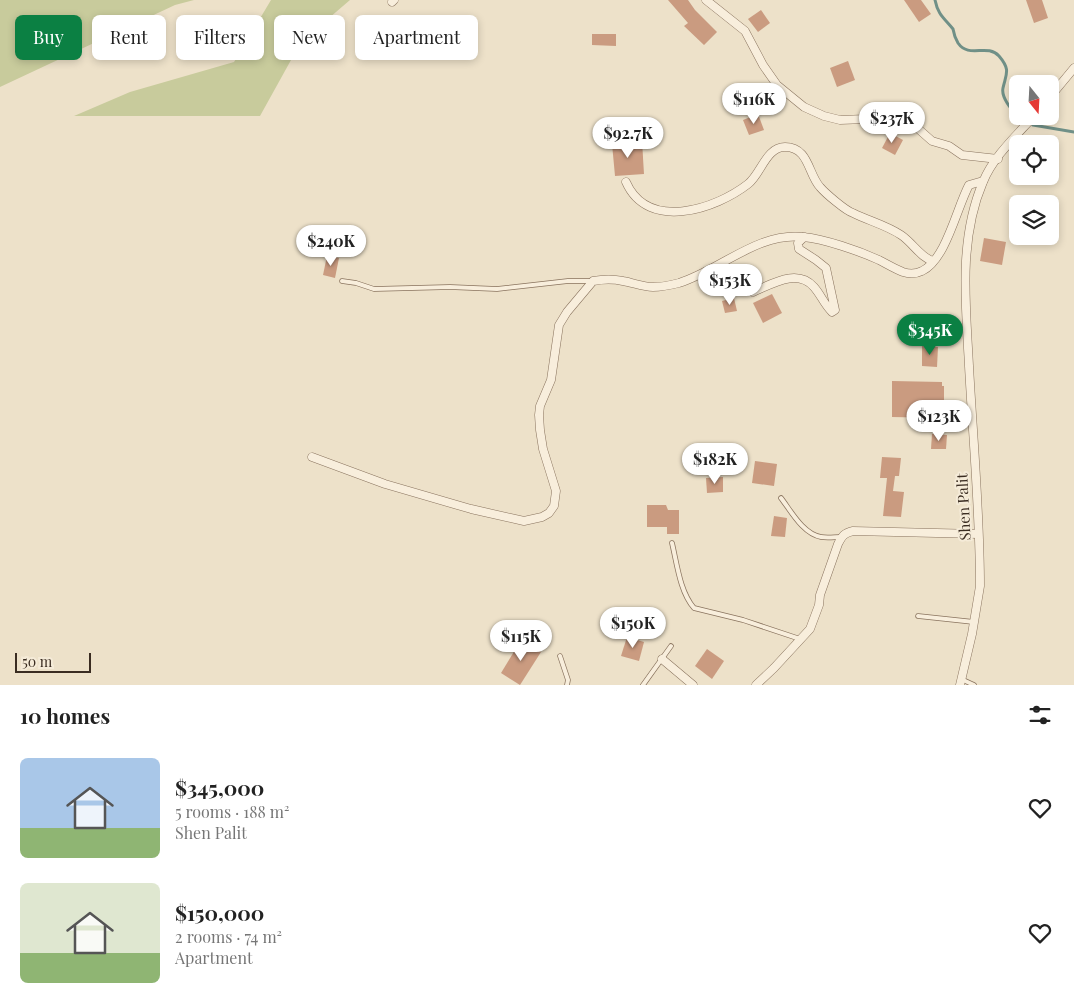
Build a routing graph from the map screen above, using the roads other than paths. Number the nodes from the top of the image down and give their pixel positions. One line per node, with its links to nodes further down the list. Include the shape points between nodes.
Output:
1 (706, 0): 5 (street, via 745,31 777,86 804,107 840,120 898,115 932,141 949,146 962,155)
2 (1074, 68): 3 (street)
3 (1059, 86)
4 (1026, 125): 5 (street, Shen Palit)
5 (999, 156): 6 (street, Shen Palit)
6 (983, 181): 9 (street, via 969,185 948,238); 15 (street, Shen Palit, via 971,227 966,276)
7 (626, 182): 9 (street, via 630,192 656,209 671,212 698,209 747,185 777,149 792,148 805,157 821,188 846,210 889,228 910,241 926,259)
8 (804, 236): 9 (street, via 853,250 902,272 924,270); 11 (street, via 776,239 699,276 666,286); 12 (street, via 798,243 799,249 826,268 836,310 832,312 826,307 813,286 798,277)
9 (933, 261)
10 (342, 280): 11 (lane, via 374,289 497,289)
11 (593, 281): 13 (street, via 559,325 551,380 540,406 543,449 556,491 554,506 549,513 524,521 471,509 384,484)
12 (753, 292)
13 (312, 457)
14 (780, 498): 16 (lane, via 811,533 820,537)
15 (978, 534): 16 (street, via 853,532); 19 (street, Shen Palit, via 980,586)
16 (841, 537): 20 (street, via 810,629)
17 (672, 543): 20 (lane, via 688,602 694,608)
18 (918, 616): 19 (lane)
19 (974, 622): 24 (street, Shen Palit)
20 (800, 639): 28 (street)
21 (671, 646): 23 (lane)
22 (560, 656): 25 (lane)
23 (662, 659): 26 (lane); 27 (street)
24 (961, 682): 29 (lane)
25 (567, 685)
26 (644, 685)
27 (693, 685)
28 (756, 685)
29 (974, 685)

